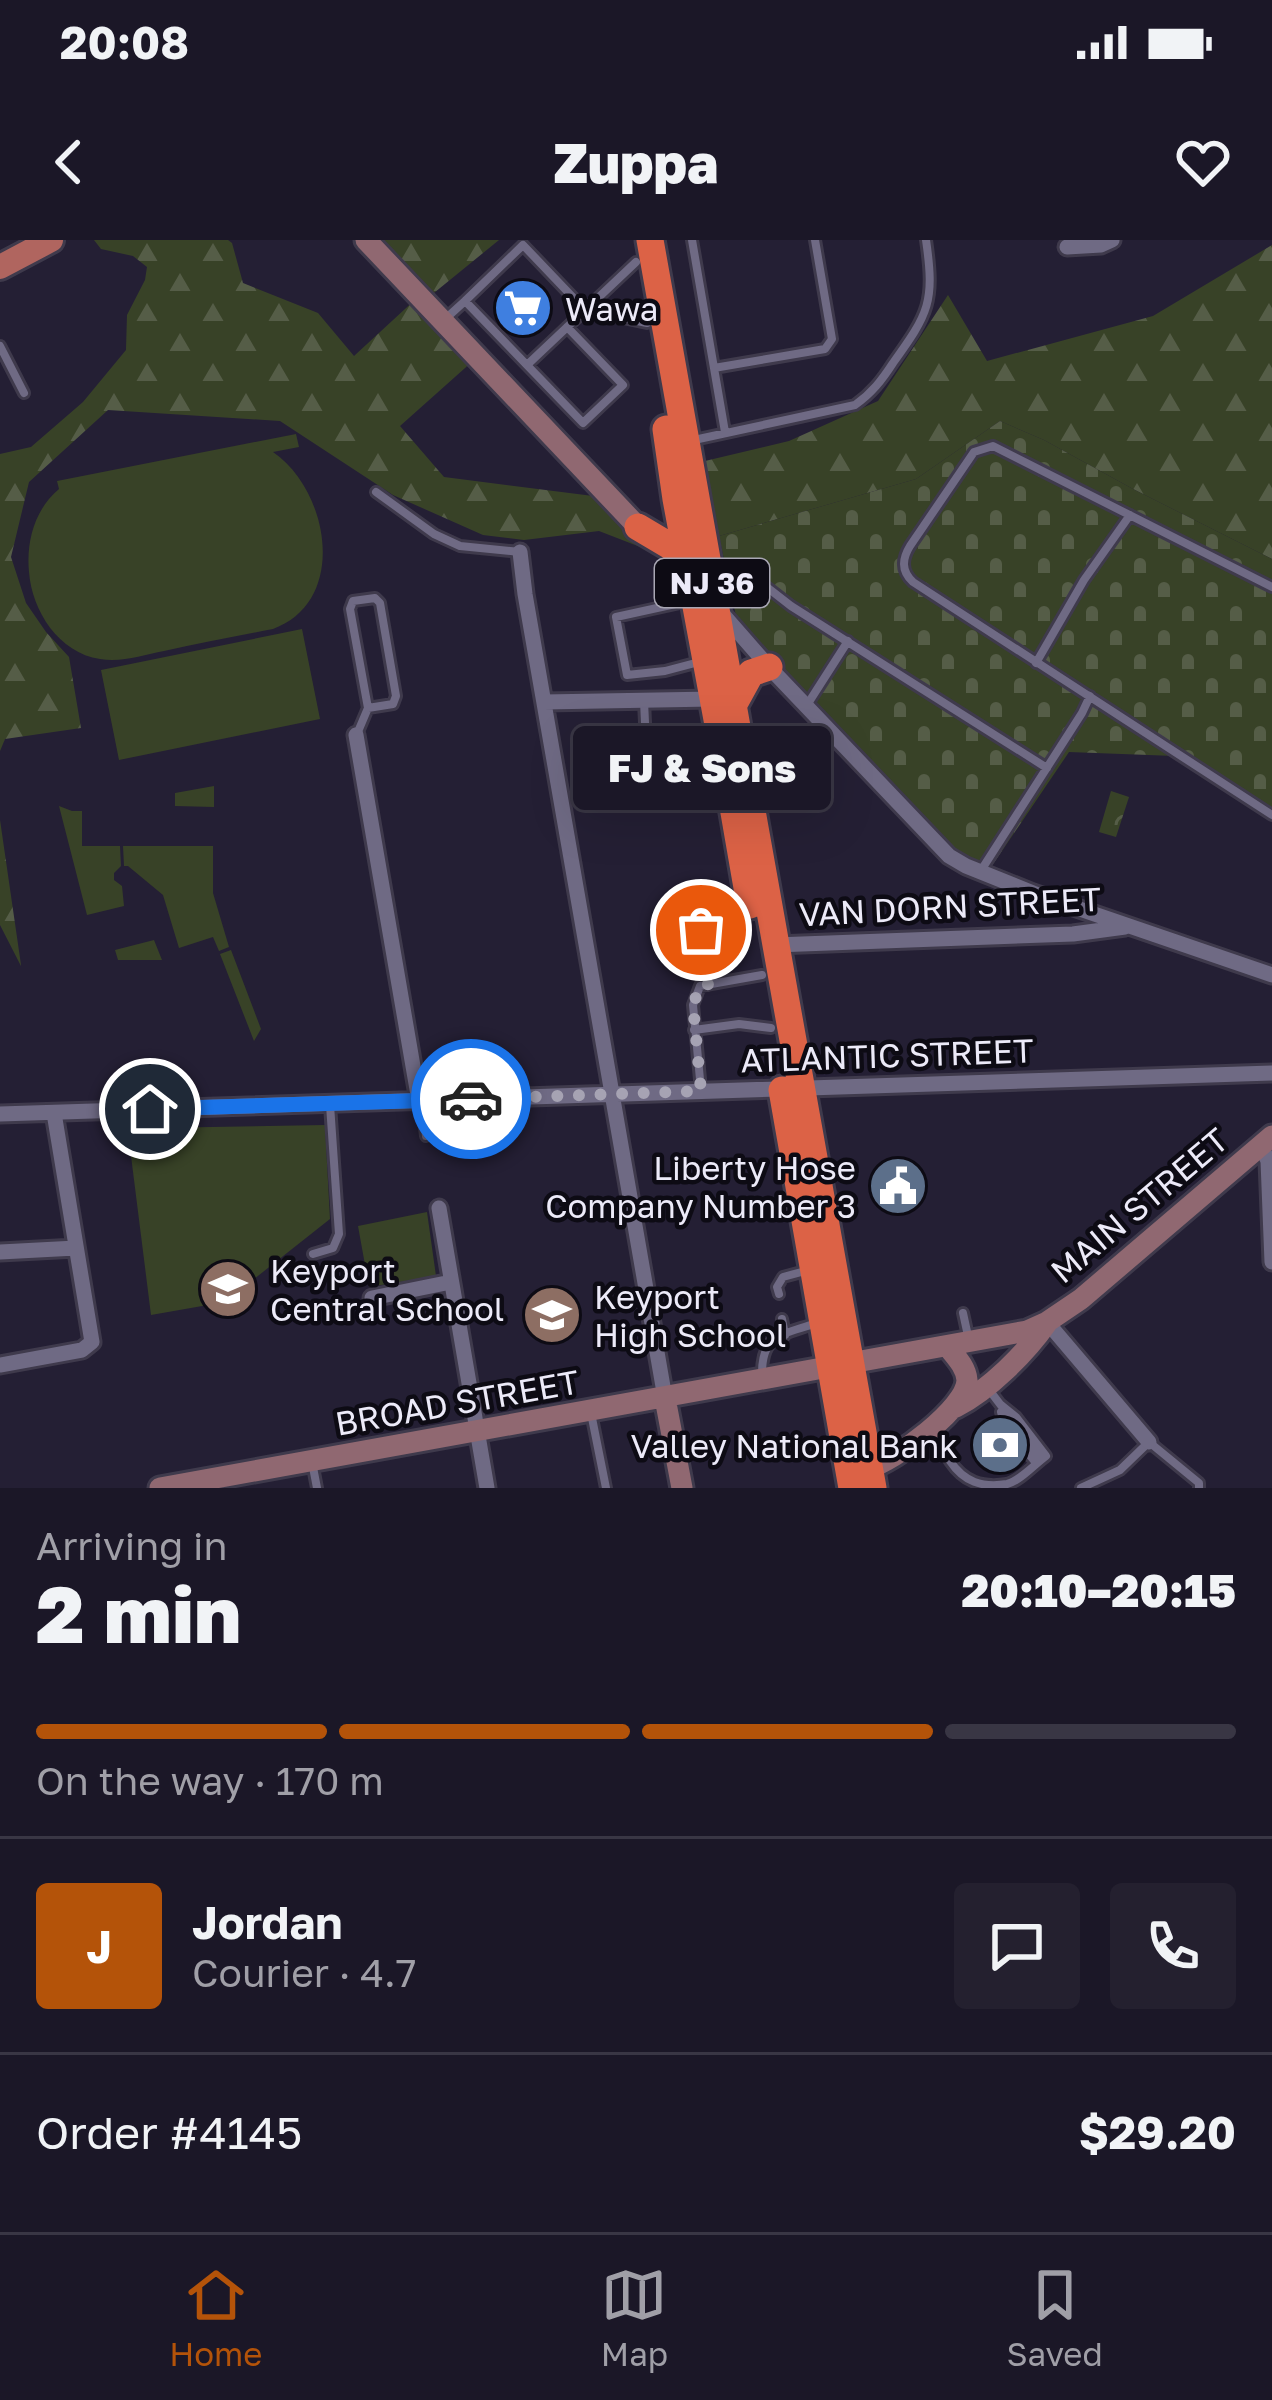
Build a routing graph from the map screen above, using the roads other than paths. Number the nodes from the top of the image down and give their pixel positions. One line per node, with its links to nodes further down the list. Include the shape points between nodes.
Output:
1 (51, 240): 9 (main road)
2 (366, 240): 12 (main road)
3 (692, 240): 17 (lane)
4 (815, 240): 17 (lane, via 830,346)
5 (926, 240): 19 (lane, via 932,281 922,322 872,394 855,405)
6 (1112, 240): 8 (street)
7 (639, 247): 11 (lane); 13 (highway, NJ 36); 20 (highway, NJ 36)
8 (1067, 247)
9 (0, 267)
10 (465, 301): 11 (lane, via 523,245); 12 (lane); 16 (lane)
11 (585, 310): 13 (lane); 14 (lane)
12 (442, 322): 24 (main road)
13 (647, 323): 22 (highway, NJ 36)
14 (567, 326): 16 (lane); 16 (lane, via 623,385 583,424)
15 (0, 346): 18 (lane)
16 (527, 365)
17 (714, 368): 19 (lane)
18 (24, 393)
19 (725, 432): 20 (lane)
20 (686, 442): 29 (highway, NJ 36)
21 (376, 492): 25 (lane, via 460,545)
22 (676, 499): 24 (highway, via 663,518); 26 (highway, NJ 36)
23 (1130, 515): 28 (lane); 32 (lane); 32 (lane, via 986,446 910,545 904,568 913,582)
24 (638, 527): 26 (highway)
25 (520, 552): 39 (street)
26 (687, 561): 29 (highway, NJ 36)
27 (764, 585): 30 (lane)
28 (1272, 587)
29 (706, 603): 31 (highway, NJ 36); 33 (street); 34 (lane, via 616,617); 38 (highway, NJ 36)
30 (848, 640): 40 (lane); 44 (lane)
31 (706, 661): 34 (lane); 38 (highway, NJ 36)
32 (1036, 663): 35 (lane)
33 (769, 667): 38 (highway, via 751,673); 40 (street)
34 (626, 675): 36 (lane)
35 (1090, 696): 44 (lane); 45 (lane)
36 (625, 700): 37 (street); 39 (street)
37 (644, 700): 38 (street); 43 (lane)
38 (724, 701): 49 (highway, NJ 36); 50 (highway, NJ 36)
39 (544, 702): 58 (street)
40 (806, 706): 46 (street, via 938,847)
41 (368, 708): 41 (lane, via 350,609 353,601 375,598 396,696 393,704); 42 (lane)
42 (356, 736): 59 (street)
43 (646, 744)
44 (1047, 768): 46 (lane)
45 (1272, 814)
46 (980, 872): 47 (street)
47 (1127, 927): 49 (street, VAN DORN STREET); 51 (street)
48 (701, 930): 52 (lane)
49 (775, 945): 56 (highway, NJ 36)
50 (762, 975): 52 (lane); 53 (highway, NJ 36)
51 (1272, 975)
52 (708, 985): 54 (lane, via 693,1005)
53 (771, 1028): 54 (lane); 56 (highway, NJ 36)
54 (694, 1030): 57 (lane)
55 (1272, 1073): 56 (street, ATLANTIC STREET)
56 (791, 1088): 57 (street, ATLANTIC STREET); 70 (highway, NJ 36); 81 (highway, NJ 36)
57 (701, 1091): 58 (street, ATLANTIC STREET)
58 (614, 1094): 59 (street, ATLANTIC STREET); 84 (street)
59 (420, 1101): 60 (street, ATLANTIC STREET); 63 (lane)
60 (330, 1103): 61 (street, ATLANTIC STREET); 68 (lane, via 339,1234 333,1248)
61 (54, 1113): 62 (street, ATLANTIC STREET); 66 (street)
62 (0, 1114)
63 (426, 1136)
64 (1267, 1140): 69 (street); 77 (main road, MAIN STREET)
65 (439, 1208): 71 (street)
66 (76, 1248): 67 (street); 80 (street, via 90,1346)
67 (0, 1252)
68 (313, 1254)
69 (1272, 1262)
70 (813, 1270): 72 (lane, via 783,1277); 76 (highway, NJ 36)
71 (452, 1282): 73 (street); 88 (street)
72 (778, 1294)
73 (372, 1298)
74 (964, 1312): 79 (lane)
75 (782, 1319): 78 (lane)
76 (822, 1321): 78 (lane); 81 (highway, NJ 36)
77 (1047, 1322): 79 (main road, BROAD STREET); 83 (main road); 89 (street)
78 (784, 1335): 82 (lane, via 764,1348)
79 (965, 1344): 81 (main road, BROAD STREET); 83 (main road, via 988,1370); 85 (main road, via 967,1382)
80 (0, 1365)
81 (840, 1366): 82 (main road, BROAD STREET); 91 (highway, NJ 36)
82 (762, 1381): 84 (main road, BROAD STREET)
83 (985, 1386): 85 (main road); 87 (lane, via 1046,1456 1010,1484 973,1485)
84 (665, 1398): 86 (main road, BROAD STREET); 96 (main road)
85 (950, 1410): 87 (main road)
86 (591, 1412): 88 (main road, BROAD STREET); 95 (lane)
87 (931, 1427): 91 (main road)
88 (477, 1432): 90 (main road, BROAD STREET); 94 (street)
89 (1149, 1442): 97 (lane, via 1120,1470); 98 (lane)
90 (312, 1461): 92 (main road, BROAD STREET); 93 (lane)
91 (865, 1482)
92 (160, 1488)
93 (317, 1488)
94 (487, 1488)
95 (607, 1488)
96 (682, 1488)
97 (1082, 1488)
98 (1199, 1488)

